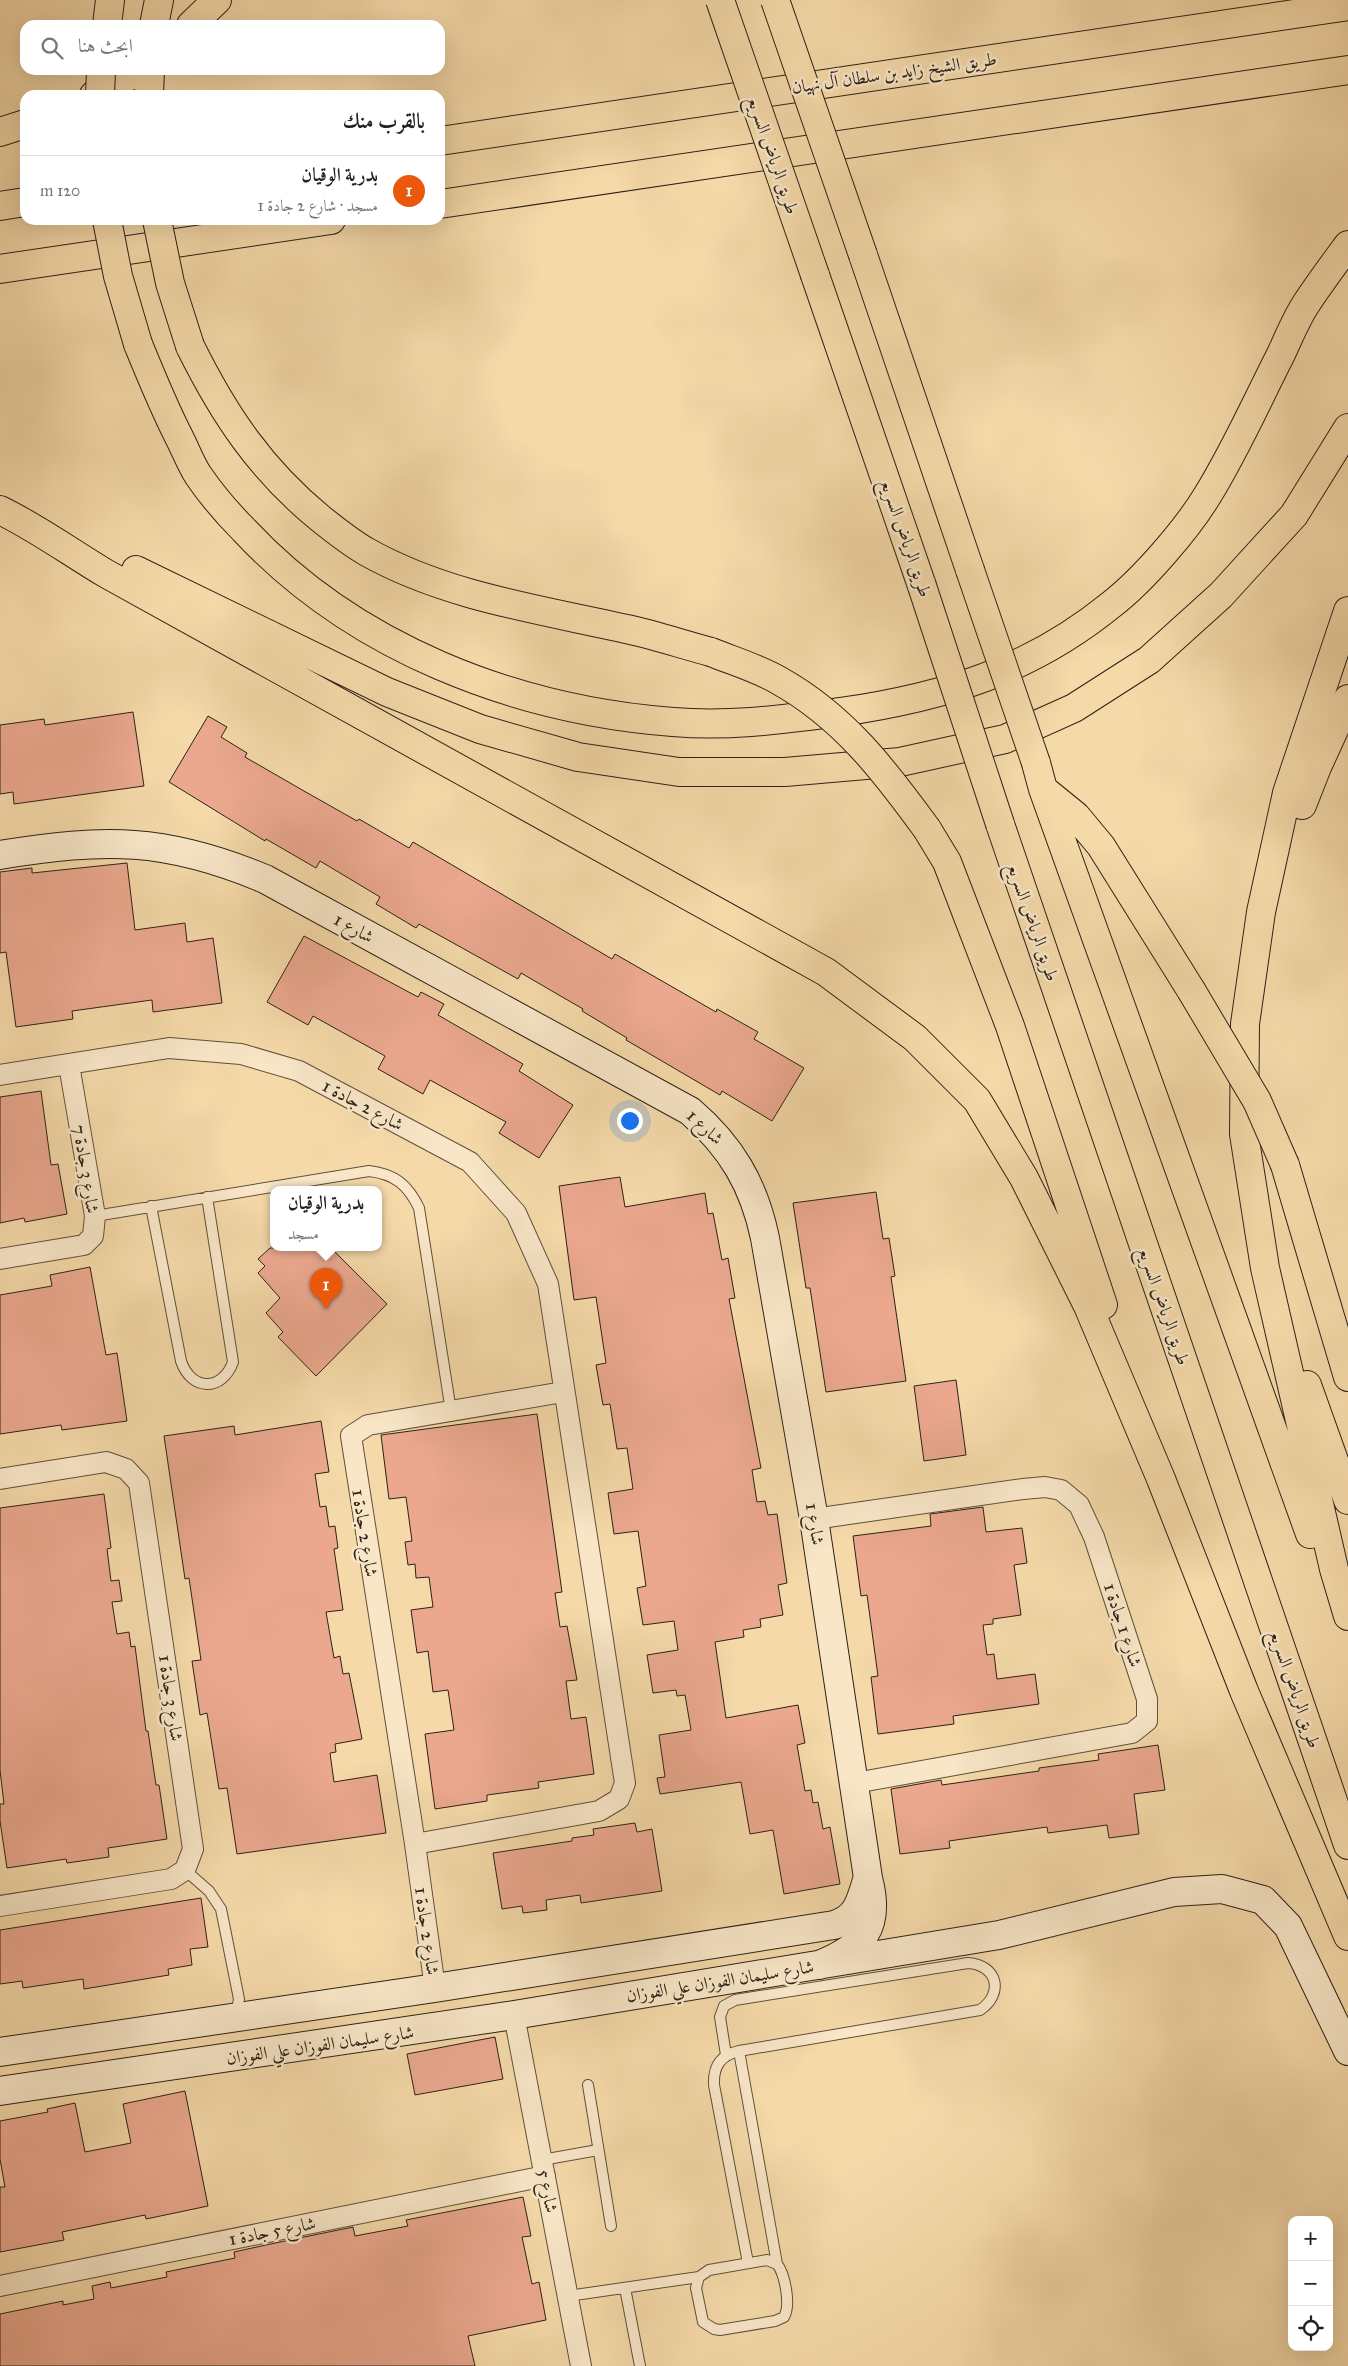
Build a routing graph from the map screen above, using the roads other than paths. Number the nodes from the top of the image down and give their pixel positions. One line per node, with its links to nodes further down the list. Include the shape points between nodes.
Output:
1 (110, 0): 7 (highway)
2 (159, 0): 8 (highway)
3 (217, 0): 9 (highway)
4 (720, 0): 56 (highway, طريق الرياض السريع, bridge)
5 (775, 0): 33 (highway, bridge)
6 (1348, 6): 19 (highway, طريق الشيخ زايد بن سلطان آل نهيان)
7 (108, 20)
8 (155, 20)
9 (196, 20)
10 (1348, 70): 21 (highway)
11 (101, 75): 14 (highway, bridge)
12 (130, 75): 15 (highway)
13 (150, 75): 16 (highway)
14 (100, 90)
15 (103, 90)
16 (149, 90)
17 (20, 126): 18 (highway)
18 (0, 132)
19 (445, 140)
20 (20, 203): 22 (highway)
21 (445, 203)
22 (0, 206)
23 (108, 225): 26 (highway, bridge, via 118,276 138,344 197,474 244,531 298,582 369,630 485,684 561,704 675,722 765,722 895,704 974,684 1054,647 1114,603 1161,555 1206,498 1305,305)
24 (158, 225): 48 (highway, bridge, via 170,283 190,346 230,419 261,463 309,509 367,552 428,580 499,601 634,630 711,652 778,680 838,721 887,775 927,828 947,862 1010,1026)
25 (297, 225): 27 (highway)
26 (1348, 245)
27 (0, 269)
28 (1348, 428): 30 (highway, via 1294,515 1221,595 1149,660 1074,708 1005,739 900,762 785,772 679,772 578,757 480,729 388,692 88,548)
29 (0, 510): 30 (highway)
30 (44, 533): 48 (highway, via 105,573 826,972 915,1038 977,1100 1024,1178 1088,1306)
31 (1348, 611): 35 (highway, via 1287,793)
32 (1348, 699): 35 (highway, via 1317,766)
33 (1040, 776): 45 (highway, bridge, via 1101,846 1257,1101 1285,1165); 53 (highway)
34 (0, 855): 51 (street, شارع 1, via 58,846 117,843 176,849 235,866 265,879 690,1111 730,1152 746,1179 760,1215)
35 (1261, 912): 44 (highway, via 1245,1024 1244,1134)
36 (69, 1064): 37 (street, شارع 2 جادة 1); 42 (street, شارع 3 جادة 7); 46 (street, شارع 2 جادة 1, via 169,1048 241,1054 299,1071 470,1162 516,1213 548,1284)
37 (0, 1075)
38 (276, 1186): 47 (lane, via 369,1171 400,1180 411,1192 419,1208)
39 (270, 1187): 40 (lane)
40 (207, 1197): 41 (lane); 41 (lane, via 233,1362 222,1380 212,1384 191,1380 184,1372)
41 (151, 1206): 42 (lane)
42 (95, 1216): 43 (street, شارع 3 جادة 7, via 93,1236 84,1245)
43 (0, 1259)
44 (1265, 1268): 50 (highway); 52 (highway, via 1334,1569)
45 (1348, 1377)
46 (563, 1392): 47 (street, شارع 2 جادة 1); 55 (street, شارع 2 جادة 1, via 625,1783 619,1799 599,1811)
47 (450, 1411): 55 (street, شارع 2 جادة 1, via 368,1425 351,1436)
48 (1161, 1478): 61 (highway, via 1220,1631)
49 (0, 1479): 57 (street, شارع 3 جادة 1, via 106,1462 126,1469 139,1483 193,1849)
50 (1348, 1500)
51 (814, 1519): 54 (street, شارع 1); 54 (street, شارع 1 جادة 1, via 1023,1489 1045,1487 1062,1490 1080,1505 1094,1537 1147,1699 1146,1721 1132,1732)
52 (1348, 1616)
53 (1348, 1639)
54 (855, 1783): 58 (street, شارع 1)
55 (415, 1844): 63 (street, شارع 2 جادة 1)
56 (1348, 1845)
57 (186, 1870): 59 (street, via 171,1879); 65 (lane, via 209,1891 221,1909)
58 (868, 1878): 60 (street, شارع 1, via 855,1912 846,1921); 62 (street, شارع 1, via 874,1900 871,1922 860,1942 843,1956)
59 (0, 1906)
60 (792, 1933): 62 (street, via 804,1940 808,1952 804,1964); 63 (street, شارع سليمان الفوزان علي الفوزان)
61 (1348, 1936)
62 (809, 1967): 66 (street, شارع سليمان الفوزان علي الفوزان); 69 (street, شارع سليمان الفوزان علي الفوزان, via 999,1936 1174,1892 1222,1889 1263,1900 1288,1926)
63 (435, 1988): 64 (street, شارع سليمان الفوزان علي الفوزان)
64 (304, 2006): 65 (street, شارع سليمان الفوزان علي الفوزان); 67 (street, via 298,2012 294,2028 301,2042)
65 (240, 2016): 70 (street, شارع سليمان الفوزان علي الفوزان); 71 (street, via 252,2017 263,2027 264,2042)
66 (514, 2016): 67 (street, شارع سليمان الفوزان علي الفوزان); 76 (street, شارع 5)
67 (308, 2047): 71 (street, شارع سليمان الفوزان علي الفوزان)
68 (739, 2051): 72 (lane); 72 (lane, via 980,2010 994,1996 993,1976 987,1968 968,1963 734,2000 724,2006 720,2017); 79 (lane)
69 (1348, 2051)
70 (0, 2052)
71 (257, 2054): 74 (street, شارع سليمان الفوزان علي الفوزان)
72 (726, 2055): 78 (lane, via 715,2068 714,2084)
73 (588, 2085): 75 (lane)
74 (0, 2091)
75 (598, 2150): 76 (lane); 77 (lane)
76 (543, 2168): 81 (street, شارع 5 جادة 1); 83 (street, شارع 5)
77 (611, 2226)
78 (748, 2263): 79 (lane, via 767,2260); 80 (lane, via 709,2270)
79 (777, 2264): 80 (lane, via 782,2273 787,2307 784,2316 775,2321 720,2330 708,2327 700,2316 696,2288)
80 (699, 2277): 82 (lane)
81 (0, 2286)
82 (625, 2288): 83 (lane); 85 (lane)
83 (568, 2296): 84 (street, شارع 5)
84 (581, 2366)
85 (640, 2366)

